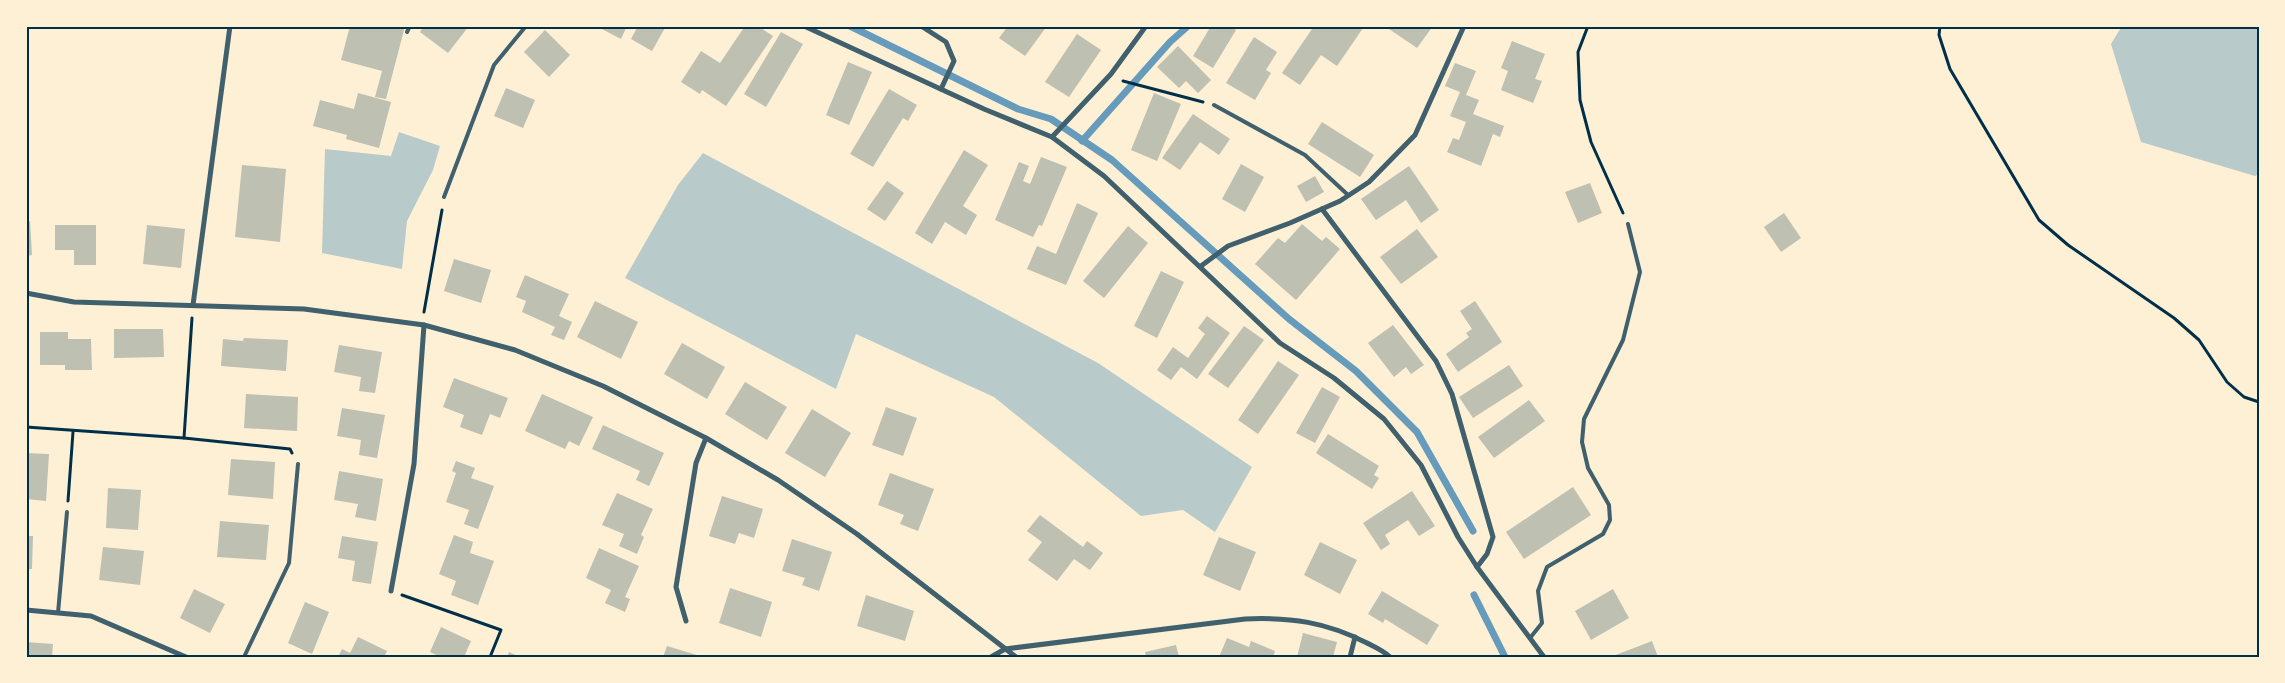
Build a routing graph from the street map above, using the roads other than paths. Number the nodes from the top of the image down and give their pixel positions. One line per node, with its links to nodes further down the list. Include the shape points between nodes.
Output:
1 (230, 26): 18 (street)
2 (410, 26): 8 (lane)
3 (526, 26): 13 (lane, via 494,65)
4 (804, 26): 9 (street)
5 (921, 26): 9 (street, via 946,42 954,61)
6 (1146, 26): 11 (street, via 1111,74)
7 (1464, 26): 12 (street, via 1415,135 1369,182)
8 (407, 32)
9 (941, 88): 11 (street)
10 (1214, 105): 12 (lane, via 1305,154)
11 (1052, 137): 16 (street, via 1104,176)
12 (1348, 195): 14 (street)
13 (444, 197)
14 (1322, 209): 16 (street, via 1228,246); 23 (street, via 1436,361 1452,394 1493,537 1487,554)
15 (1628, 224): 29 (lane, via 1640,272 1623,340 1584,419 1582,442 1588,468 1609,505 1610,520 1603,534 1547,567 1538,591 1542,623)
16 (1201, 266): 23 (street, via 1280,343 1334,378 1384,419 1422,465)
17 (26, 293): 18 (street, via 74,302)
18 (193, 305): 19 (street, via 304,308)
19 (424, 325): 20 (street, via 515,350 603,386); 24 (street, via 414,464)
20 (706, 438): 27 (street, via 696,463 676,587); 30 (street, via 778,480 857,534)
21 (298, 464): 32 (lane, via 289,563)
22 (67, 512): 26 (lane)
23 (1477, 567): 29 (street)
24 (392, 591)
25 (26, 610): 26 (street)
26 (58, 613): 31 (street, via 91,616)
27 (686, 621)
28 (1355, 637): 30 (street, via 1321,624 1262,618); 35 (street); 36 (street)
29 (1530, 638): 37 (street)
30 (1005, 649): 33 (street); 34 (street)
31 (186, 657)
32 (244, 657)
33 (991, 657)
34 (1016, 657)
35 (1350, 657)
36 (1390, 657)
37 (1544, 657)

